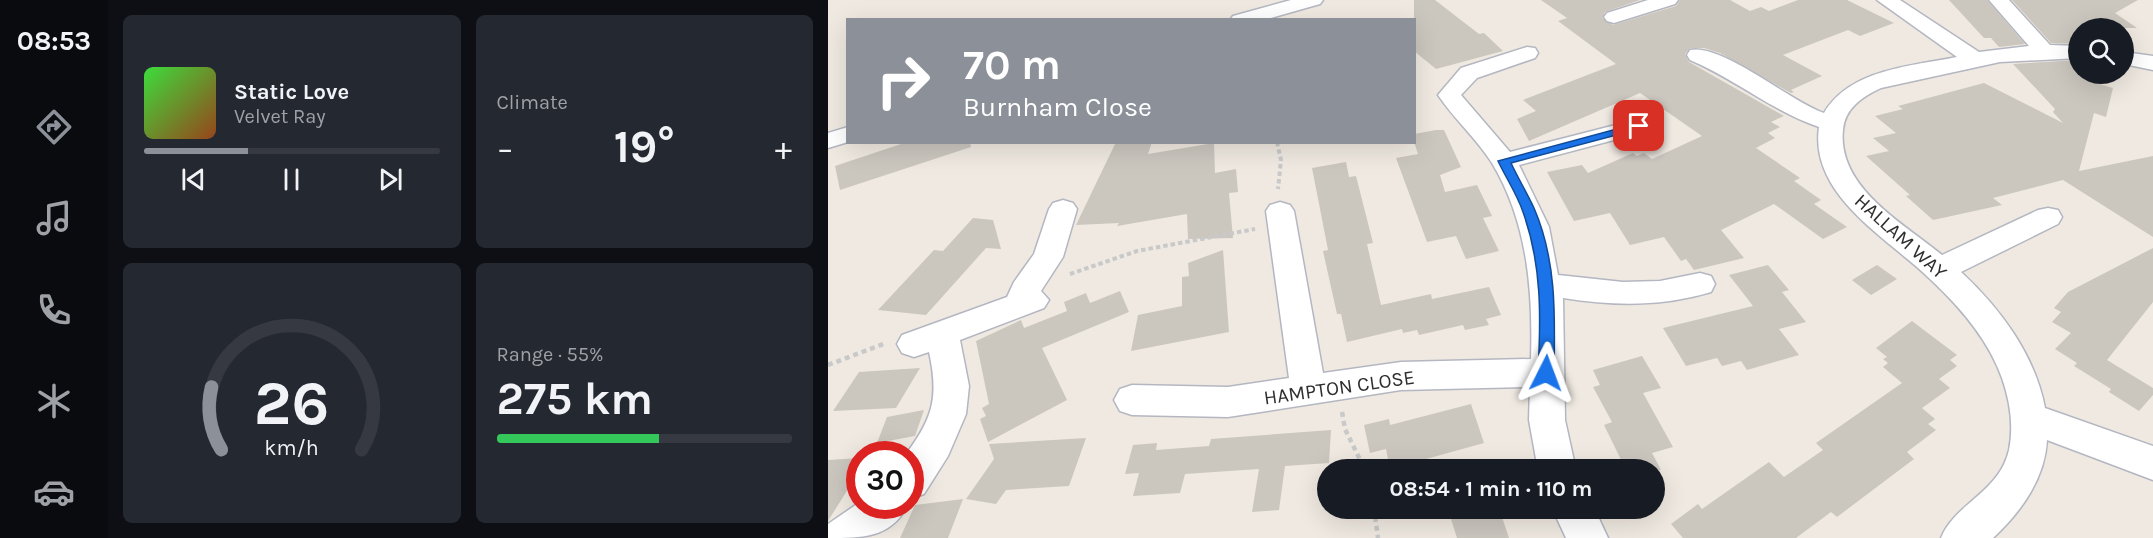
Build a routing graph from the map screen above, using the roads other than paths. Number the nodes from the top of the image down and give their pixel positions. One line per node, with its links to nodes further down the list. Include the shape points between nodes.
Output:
1 (1313, 0): 6 (street)
2 (1668, 0): 5 (street)
3 (1887, 0): 11 (street)
4 (1999, 0): 7 (street)
5 (1614, 17)
6 (1247, 18)
7 (2044, 51): 8 (street); 11 (street)
8 (2068, 52)
9 (1527, 53): 18 (street, via 1469,73 1449,95)
10 (1698, 55): 14 (street, via 1809,116)
11 (1975, 59): 14 (street, via 1869,86 1840,106)
12 (2134, 60): 13 (street)
13 (2153, 63)
14 (1832, 124): 22 (street, HALLAM WAY, via 1832,158 1850,190 1875,217)
15 (1639, 126): 18 (street)
16 (846, 136): 17 (street)
17 (828, 141)
18 (1504, 161): 23 (street, via 1535,227)
19 (1063, 209): 30 (street, via 1048,256 1026,290 1027,302 928,339 952,390 951,403 935,443)
20 (1281, 217): 26 (street)
21 (2048, 217): 22 (street)
22 (1940, 269): 28 (street, HALLAM WAY, via 1975,304 2008,350)
23 (1546, 284): 24 (street, via 1641,296); 25 (street)
24 (1700, 284)
25 (1546, 373): 26 (street, HAMPTON CLOSE, via 1401,376); 29 (street, via 1547,420)
26 (1322, 387): 27 (street, HAMPTON CLOSE, via 1228,402)
27 (1132, 400)
28 (2029, 418): 31 (street); 36 (street, HALLAM WAY, via 2028,442 2017,480 1996,508)
29 (1555, 459)
30 (924, 460)
31 (2153, 463)
32 (869, 519): 34 (street)
33 (1578, 519): 35 (street)
34 (842, 538)
35 (1588, 538)
36 (1961, 538)

